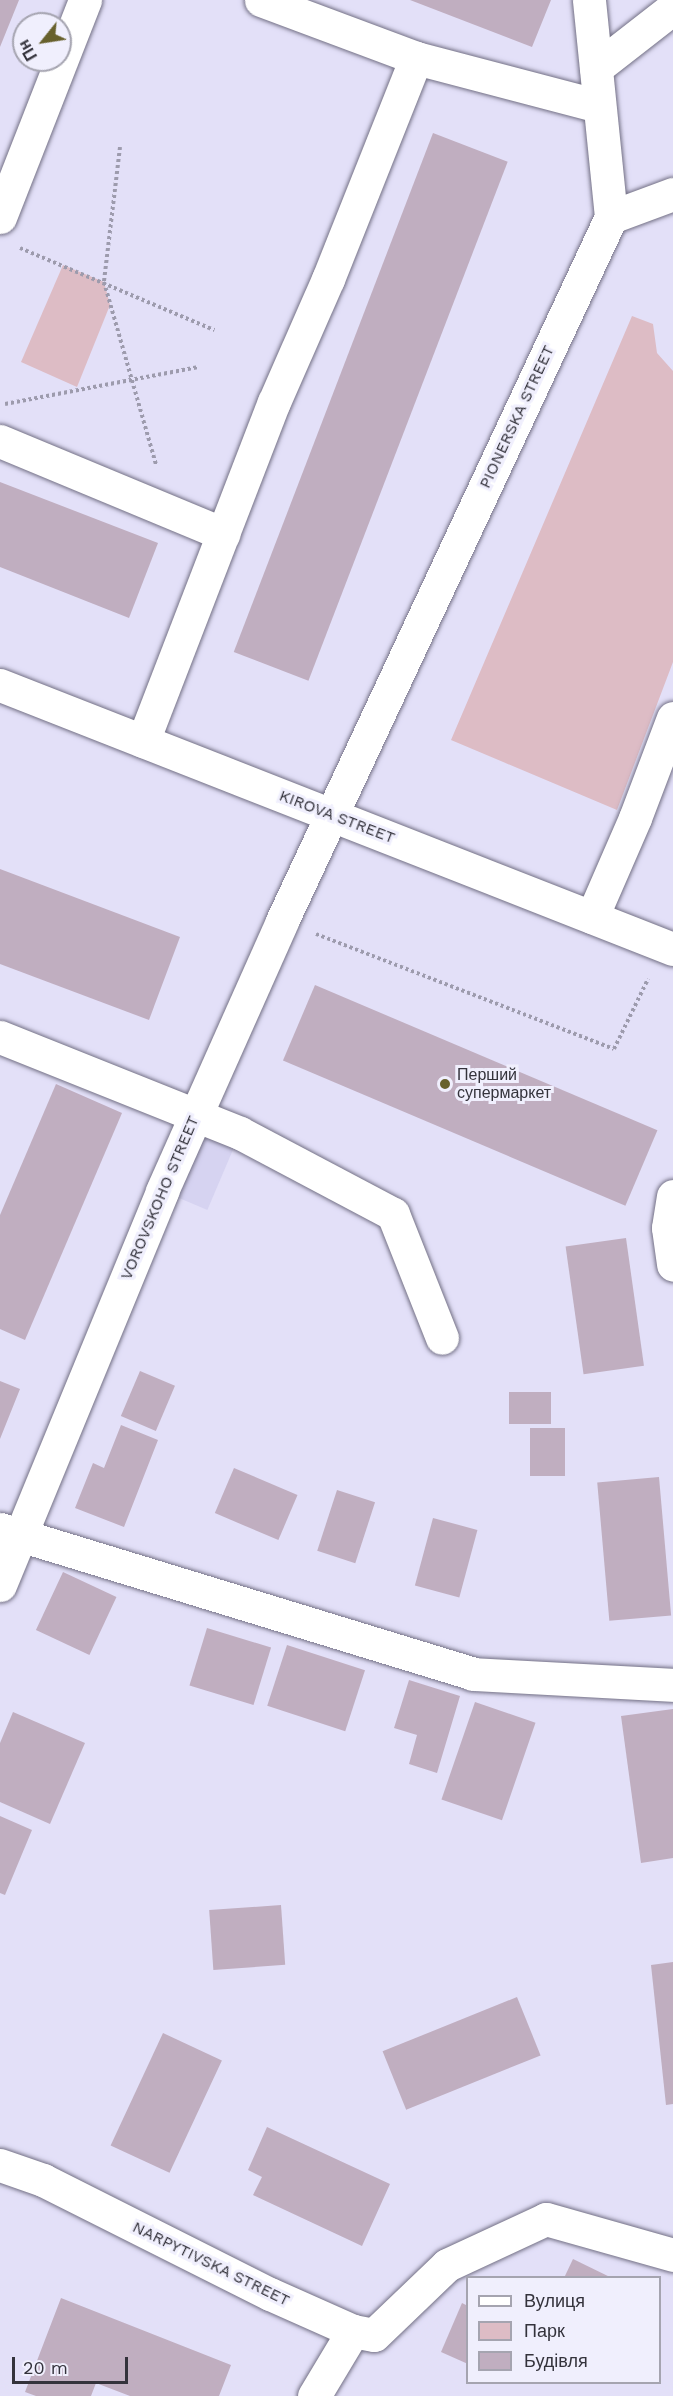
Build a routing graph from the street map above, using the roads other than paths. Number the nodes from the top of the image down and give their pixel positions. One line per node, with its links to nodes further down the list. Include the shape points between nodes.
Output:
1 (85, 0): 10 (street)
2 (261, 0): 5 (street)
3 (589, 0): 6 (street)
4 (673, 8): 6 (street)
5 (416, 58): 7 (street); 12 (street)
6 (596, 68): 7 (street)
7 (599, 106): 9 (street)
8 (673, 194): 9 (street)
9 (611, 217): 16 (street, PIONERSKA STREET)
10 (5, 231)
11 (0, 441): 12 (street)
12 (223, 534): 15 (street)
13 (0, 686): 15 (street, KIROVA STREET)
14 (673, 718): 17 (street)
15 (143, 741): 16 (street, KIROVA STREET)
16 (330, 814): 17 (street, KIROVA STREET); 20 (street, VOROVSKOHO STREET)
17 (592, 917): 18 (street, KIROVA STREET)
18 (673, 949)
19 (0, 1037): 20 (street)
20 (196, 1114): 23 (street, via 393,1214); 24 (street, VOROVSKOHO STREET)
21 (672, 1202): 22 (street, via 668,1228)
22 (673, 1264)
23 (442, 1338)
24 (10, 1533): 25 (street, VOROVSKOHO STREET); 26 (street, via 473,1674)
25 (0, 1585)
26 (673, 1685)
27 (0, 2165): 29 (street, NARPYTIVSKA STREET, via 43,2180 270,2294)
28 (673, 2254): 29 (street, via 546,2219 447,2265 374,2335)
29 (353, 2331): 30 (street)
30 (314, 2396)

